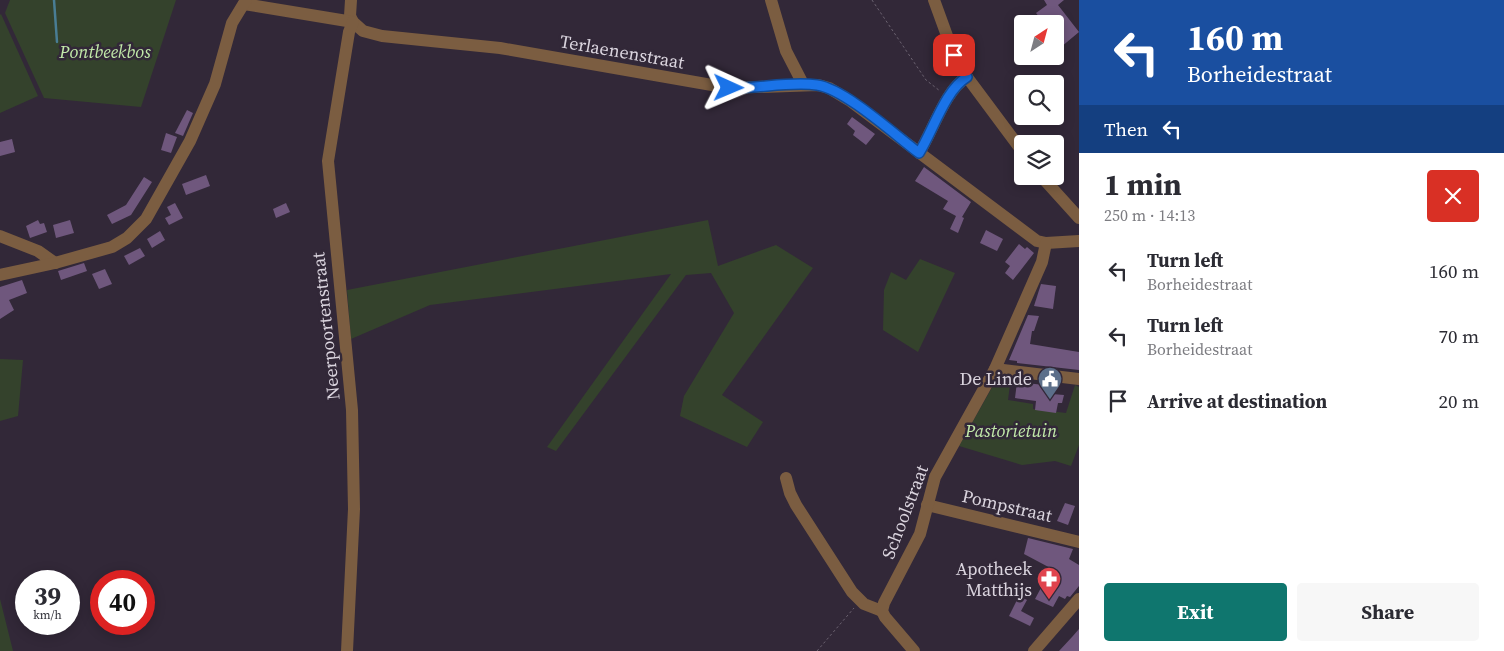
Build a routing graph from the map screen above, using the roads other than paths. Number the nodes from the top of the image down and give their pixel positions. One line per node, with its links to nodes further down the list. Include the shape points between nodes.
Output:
1 (351, 0): 5 (street, Neerpoortenstraat)
2 (771, 0): 7 (street, via 786,51)
3 (934, 0): 6 (street, via 954,55)
4 (245, 2): 5 (street); 15 (street, via 232,23 214,84 190,142 146,219 127,238 112,247)
5 (353, 22): 7 (street, Terlaenenstraat, via 363,31 382,36 500,48 729,88); 24 (street, Neerpoortenstraat, via 328,161 352,410 354,509)
6 (967, 77): 8 (street); 9 (street, via 950,95)
7 (803, 84): 9 (street, Terlaenenstraat, via 818,85 839,93)
8 (1014, 140)
9 (919, 153): 14 (street, Terlaenenstraat, via 1024,233)
10 (1049, 185): 11 (street)
11 (1079, 218)
12 (0, 236): 15 (street, via 38,251)
13 (1079, 241): 14 (street, Terlaenenstraat)
14 (1046, 243): 17 (street, Schoolstraat, via 1042,262)
15 (55, 263): 16 (street)
16 (0, 275)
17 (995, 369): 18 (street); 20 (street, Schoolstraat, via 935,477)
18 (1079, 379)
19 (786, 478): 23 (street, via 796,505 852,592 861,601)
20 (927, 505): 21 (street, Pompstraat); 23 (street, Schoolstraat, via 920,534)
21 (1079, 542)
22 (1079, 599): 26 (street)
23 (882, 611): 25 (street)
24 (347, 651)
25 (914, 651)
26 (1034, 651)

